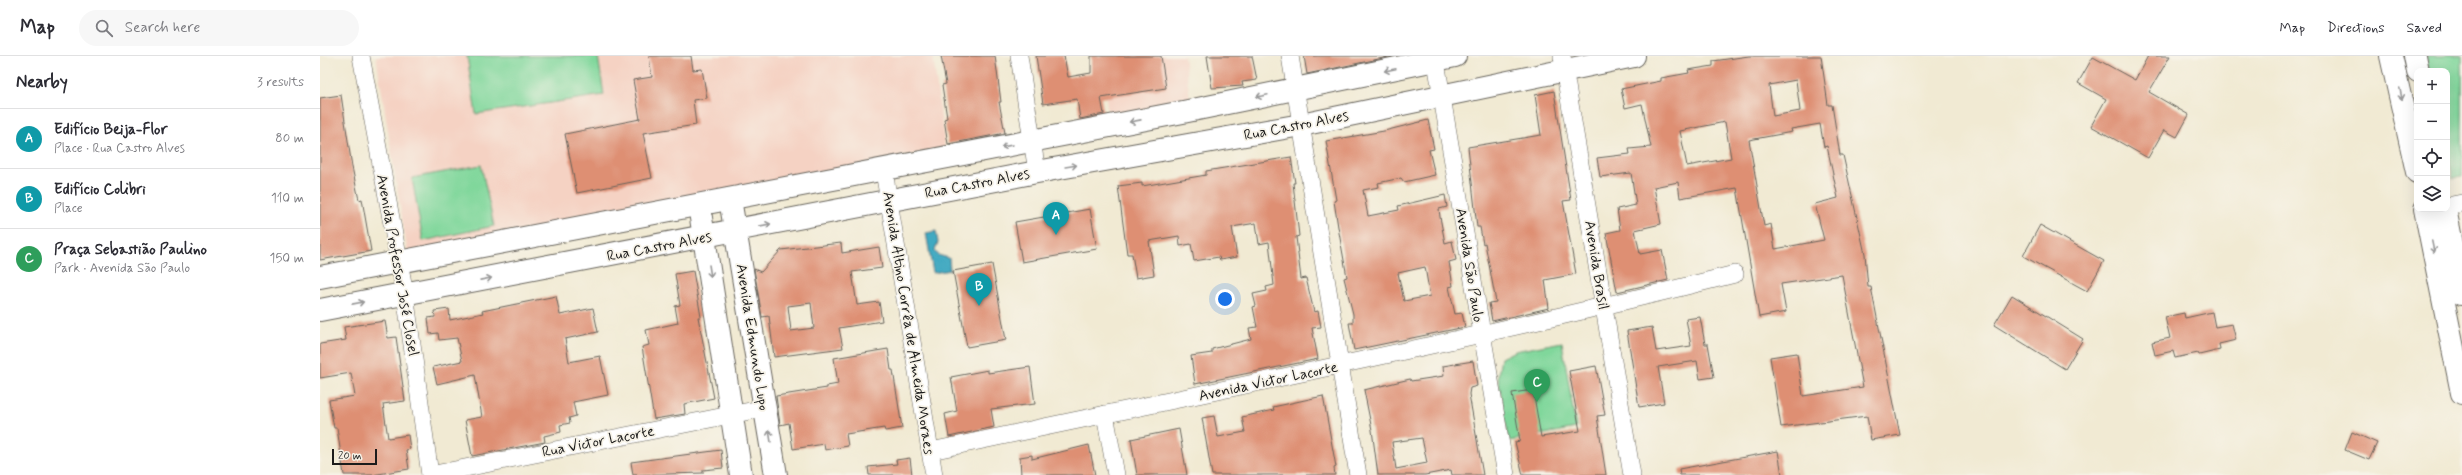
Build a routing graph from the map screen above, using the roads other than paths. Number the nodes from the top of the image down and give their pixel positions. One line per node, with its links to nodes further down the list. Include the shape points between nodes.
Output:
1 (360, 56): 26 (street, Avenida Professor José Closel)
2 (1019, 56): 13 (street)
3 (1290, 56): 10 (street)
4 (1634, 56): 8 (main road, Rua Castro Alves)
5 (2391, 56): 14 (main road, one-way to 14)
6 (2415, 56): 9 (main road)
7 (1442, 57): 10 (main road, Rua Castro Alves, one-way to 10); 11 (street, Avenida São Paulo)
8 (1563, 64): 11 (main road, Rua Castro Alves); 31 (street, Avenida Brasil)
9 (2417, 68)
10 (1295, 90): 12 (street); 13 (main road, Rua Castro Alves, one-way to 13)
11 (1442, 97): 12 (main road, Rua Castro Alves); 33 (street, Avenida São Paulo)
12 (1301, 125): 16 (main road, Rua Castro Alves, one-way to 12); 34 (street)
13 (1031, 141): 15 (main road, Rua Castro Alves, one-way to 15); 16 (street)
14 (2414, 159)
15 (884, 171): 17 (main road, Rua Castro Alves); 18 (street, Avenida Altino Corrêa de Almeida Moraes)
16 (1037, 172): 18 (main road, Rua Castro Alves)
17 (730, 199): 20 (main road, Rua Castro Alves); 24 (main road, Avenida Edmundo Lupo)
18 (889, 200): 24 (main road, Rua Castro Alves, one-way to 18); 39 (street, Avenida Altino Corrêa de Almeida Moraes)
19 (2462, 203): 21 (street)
20 (699, 205): 25 (main road); 26 (main road, Rua Castro Alves)
21 (2450, 205)
22 (2426, 212): 35 (main road, one-way to 35)
23 (2446, 212): 30 (main road)
24 (736, 231): 25 (main road, Rua Castro Alves); 36 (main road, Avenida Edmundo Lupo)
25 (705, 237): 29 (main road, Rua Castro Alves, one-way to 25); 37 (main road, one-way to 37)
26 (399, 261): 28 (main road, Rua Castro Alves); 29 (street, Avenida Professor José Closel)
27 (1735, 274): 31 (street)
28 (320, 277)
29 (405, 294): 32 (main road, Rua Castro Alves, one-way to 29); 40 (street, Avenida Professor José Closel)
30 (2462, 294)
31 (1604, 307): 33 (street, Avenida Victor Lacorte); 47 (street, Avenida Brasil)
32 (320, 310)
33 (1482, 334): 34 (street, Avenida Victor Lacorte); 46 (street, Avenida São Paulo)
34 (1342, 365): 38 (street, Avenida Victor Lacorte); 45 (street)
35 (2462, 393)
36 (765, 408): 37 (street, Rua Victor Lacorte); 42 (main road, Avenida Edmundo Lupo, one-way to 36)
37 (732, 414): 40 (street, Rua Victor Lacorte); 41 (main road)
38 (1105, 414): 39 (street, Avenida Victor Lacorte); 44 (street)
39 (931, 451): 43 (street, Avenida Altino Corrêa de Almeida Moraes)
40 (430, 475)
41 (741, 475)
42 (776, 475)
43 (934, 475)
44 (1116, 475)
45 (1358, 475)
46 (1506, 475)
47 (1632, 475)

